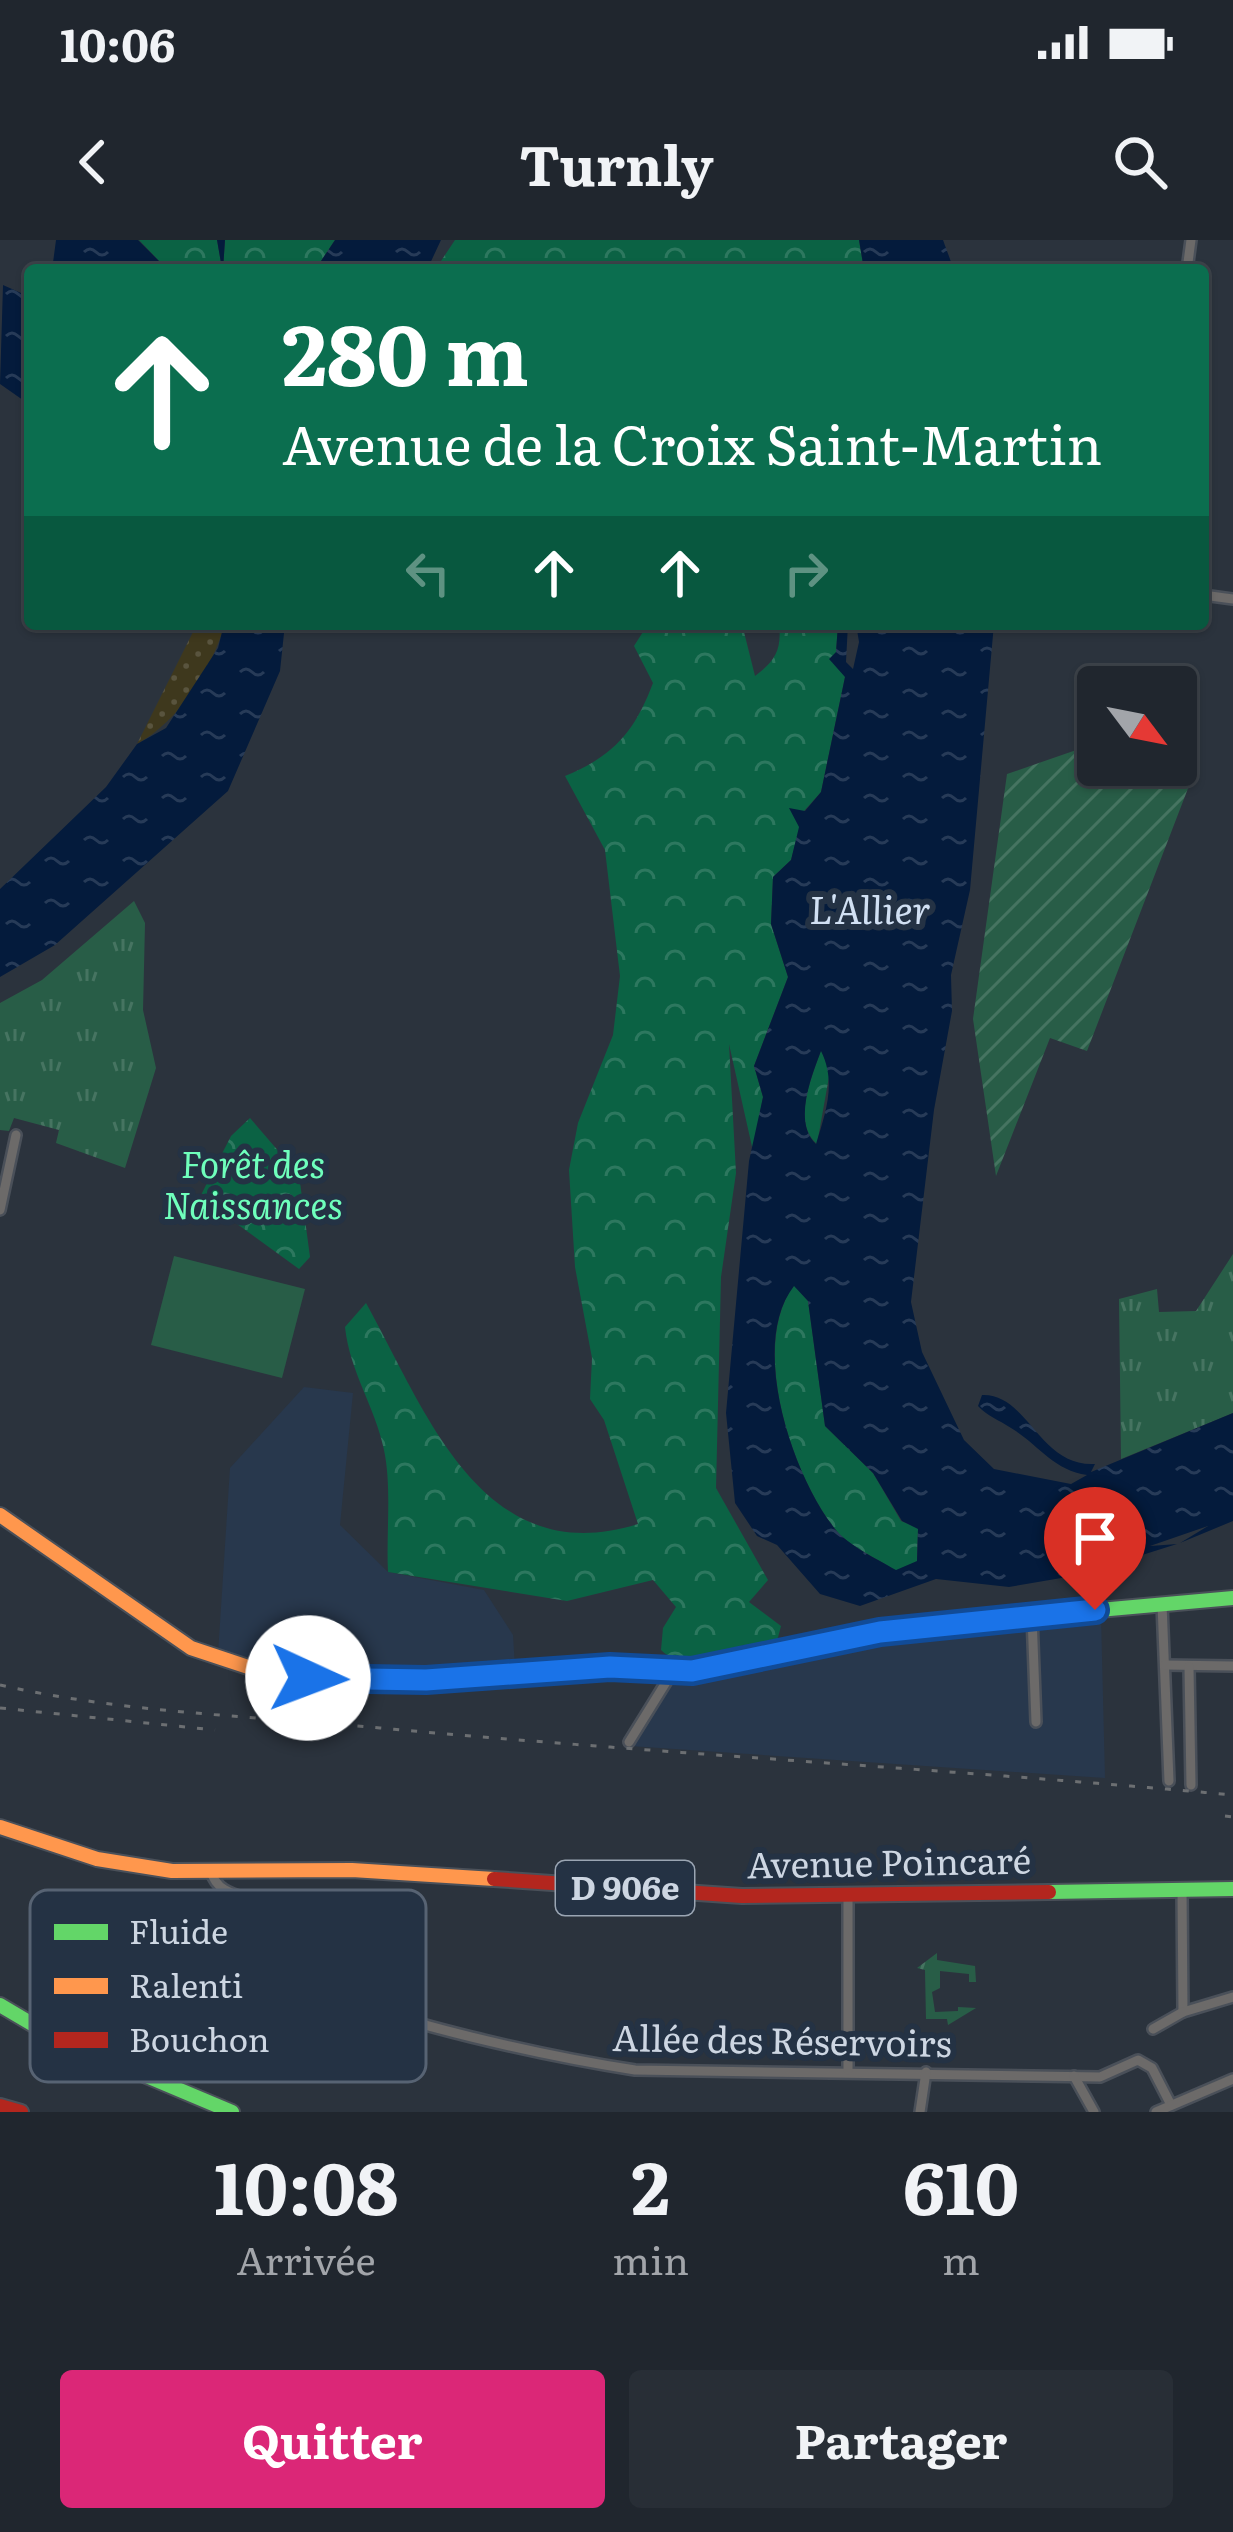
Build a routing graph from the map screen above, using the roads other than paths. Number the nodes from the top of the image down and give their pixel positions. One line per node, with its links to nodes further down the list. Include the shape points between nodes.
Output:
1 (16, 1135): 2 (street)
2 (0, 1210)
3 (0, 1518): 10 (main road, via 172,1637 260,1672 354,1681)
4 (1233, 1598): 5 (main road)
5 (1162, 1604): 6 (main road); 7 (street)
6 (1032, 1616): 10 (main road, via 880,1632); 11 (street)
7 (1165, 1665): 9 (street); 13 (street)
8 (1233, 1666): 9 (street)
9 (1189, 1667): 14 (street)
10 (674, 1671): 12 (street)
11 (1036, 1721)
12 (629, 1742)
13 (1169, 1781)
14 (1191, 1785)
15 (0, 1827): 16 (main road, D 906e, via 123,1866)
16 (211, 1871): 18 (street, Allée des Réservoirs); 20 (main road, Avenue Poincaré / D 906e, via 402,1872 716,1895)
17 (1233, 1889): 19 (main road, Avenue Poincaré / D 906e)
18 (225, 1890)
19 (1182, 1890): 20 (main road, Avenue Poincaré / D 906e); 23 (street)
20 (848, 1895): 27 (street)
21 (1233, 1997): 23 (street)
22 (0, 2005): 24 (main road)
23 (1183, 2012): 26 (street)
24 (30, 2022)
25 (426, 2022): 27 (street, Allée des Réservoirs, via 635,2070)
26 (1153, 2029)
27 (848, 2070): 28 (street, Allée des Réservoirs)
28 (926, 2072): 29 (street, Allée des Réservoirs); 39 (street)
29 (1074, 2076): 33 (street, Allée des Réservoirs, via 1100,2077 1144,2062); 40 (street)
30 (1233, 2079): 32 (street)
31 (162, 2082): 35 (main road)
32 (1187, 2098): 33 (street); 36 (street)
33 (1171, 2105): 41 (street)
34 (0, 2106): 37 (main road)
35 (214, 2106): 38 (main road)
36 (1196, 2111)
37 (21, 2112)
38 (232, 2112)
39 (920, 2112)
40 (1094, 2112)
41 (1156, 2112)

